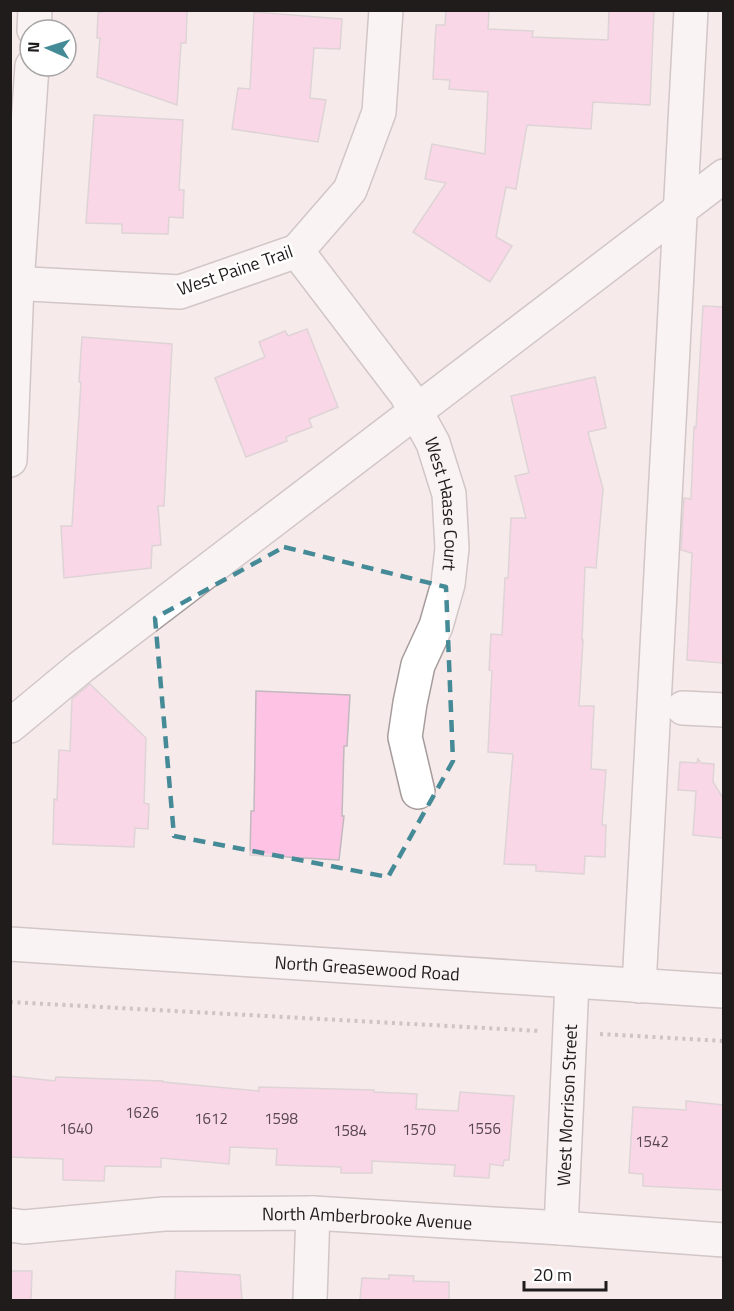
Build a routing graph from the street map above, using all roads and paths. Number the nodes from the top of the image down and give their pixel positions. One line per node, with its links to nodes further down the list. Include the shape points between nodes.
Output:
1 (386, 10): 6 (street, West Paine Trail, via 379,112 363,157 350,190)
2 (691, 10): 5 (street)
3 (31, 78): 7 (street)
4 (723, 176): 5 (street)
5 (682, 208): 8 (street); 16 (street)
6 (297, 251): 7 (street, West Paine Trail, via 180,292); 8 (street, West Haase Court)
7 (14, 283): 9 (street)
8 (416, 411): 12 (street, via 81,667); 13 (street, West Haase Court, via 433,443 449,494 452,548 436,626 418,665 405,737)
9 (10, 460)
10 (683, 708): 11 (street)
11 (723, 710)
12 (10, 726)
13 (418, 792)
14 (10, 944): 15 (street, North Greasewood Road)
15 (572, 982): 16 (street, North Greasewood Road); 24 (street, West Morrison Street)
16 (639, 986): 17 (street, North Greasewood Road)
17 (723, 991)
18 (10, 1002): 19 (path)
19 (542, 1031)
20 (600, 1034): 21 (path)
21 (723, 1041)
22 (313, 1214): 23 (street, North Amberbrooke Avenue, via 164,1214 24,1227); 24 (street, North Amberbrooke Avenue); 26 (street)
23 (10, 1224)
24 (561, 1228): 25 (street, North Amberbrooke Avenue)
25 (723, 1240)
26 (310, 1300)

